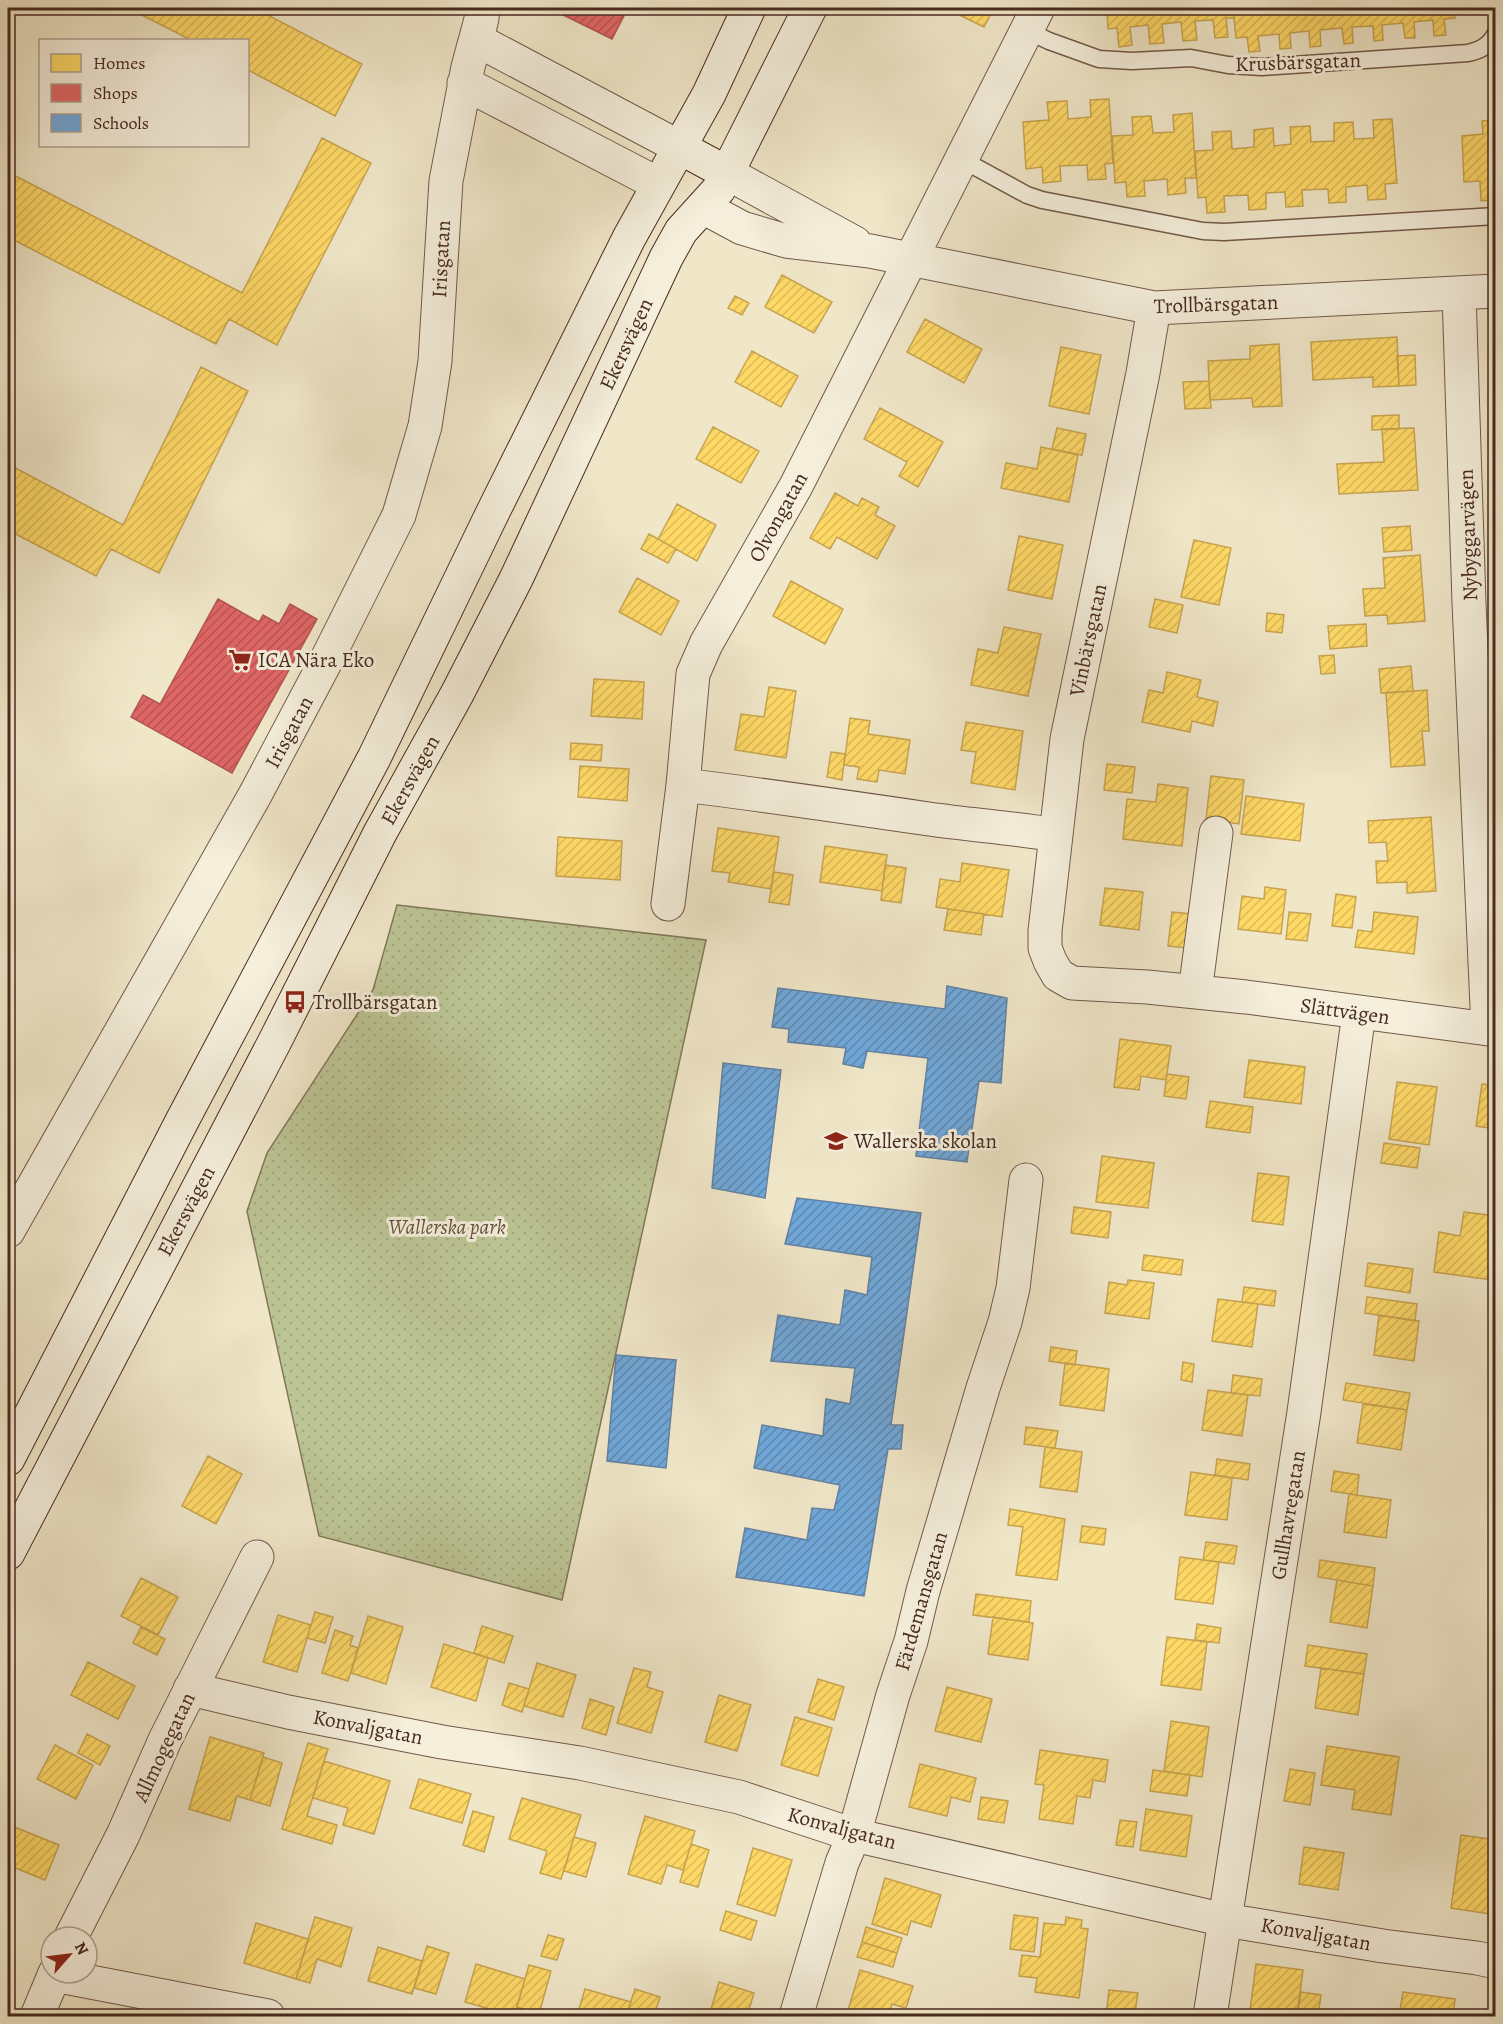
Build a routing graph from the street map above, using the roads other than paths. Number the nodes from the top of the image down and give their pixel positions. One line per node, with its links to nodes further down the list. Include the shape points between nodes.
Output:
1 (484, 8): 6 (street, Irisgatan)
2 (749, 8): 7 (street, Ekersvägen)
3 (810, 8): 9 (street, Ekersvägen)
4 (1032, 19): 5 (lane, Krusbärsgatan, via 1049,41 1099,59 1191,58 1262,67 1468,53 1480,50); 8 (street, Krusbärsgatan)
5 (1496, 33)
6 (470, 63): 7 (street); 10 (street); 27 (street, Irisgatan, via 446,181 435,361 425,426 399,515 249,805)
7 (679, 147): 9 (street, Trollbärsgatan); 10 (street, Ekersvägen)
8 (961, 159): 12 (lane, via 1042,201 1203,231); 14 (street, Krusbärsgatan)
9 (727, 173): 11 (street, Ekersvägen); 13 (street, Trollbärsgatan)
10 (658, 184): 11 (street, Trollbärsgatan); 28 (street, Ekersvägen, via 369,768)
11 (703, 207): 13 (street, Trollbärsgatan, via 742,228 786,241); 29 (street, Ekersvägen, via 681,231 666,258 516,579 380,833)
12 (1496, 216)
13 (870, 251): 14 (street, Trollbärsgatan)
14 (910, 259): 17 (street, Trollbärsgatan); 18 (street, Olvongatan, via 796,486 706,644 693,674)
15 (1496, 291): 16 (street, Trollbärsgatan)
16 (1459, 293): 17 (street, Trollbärsgatan); 25 (street, Nybyggarvägen, via 1469,603)
17 (1154, 308): 20 (street, Vinbärsgatan, via 1068,739)
18 (683, 785): 20 (street); 21 (street, Olvongatan)
19 (1216, 833): 23 (street)
20 (1056, 835): 22 (street, Vinbärsgatan, via 1045,948)
21 (668, 904)
22 (1057, 974): 23 (street, Slättvägen, via 1072,983)
23 (1195, 992): 24 (street, Slättvägen)
24 (1359, 1013): 25 (street, Slättvägen); 33 (street, Gullhavregatan, via 1304,1412)
25 (1492, 1030)
26 (1026, 1180): 32 (street, Färdemansgatan, via 1005,1322)
27 (8, 1231)
28 (8, 1459)
29 (8, 1553)
30 (257, 1557): 31 (street, Allmogegatan)
31 (190, 1689): 32 (street, Konvaljgatan, via 288,1712 442,1742 580,1763 740,1797); 34 (street, Allmogegatan)
32 (854, 1835): 33 (street, Konvaljgatan); 40 (street, Färdemansgatan)
33 (1225, 1920): 35 (street, Konvaljgatan); 41 (street, Gullhavregatan)
34 (78, 1925)
35 (1496, 1962)
36 (99, 1983): 39 (street)
37 (50, 1985): 38 (street)
38 (37, 2016)
39 (268, 2016)
40 (796, 2016)
41 (1210, 2016)

